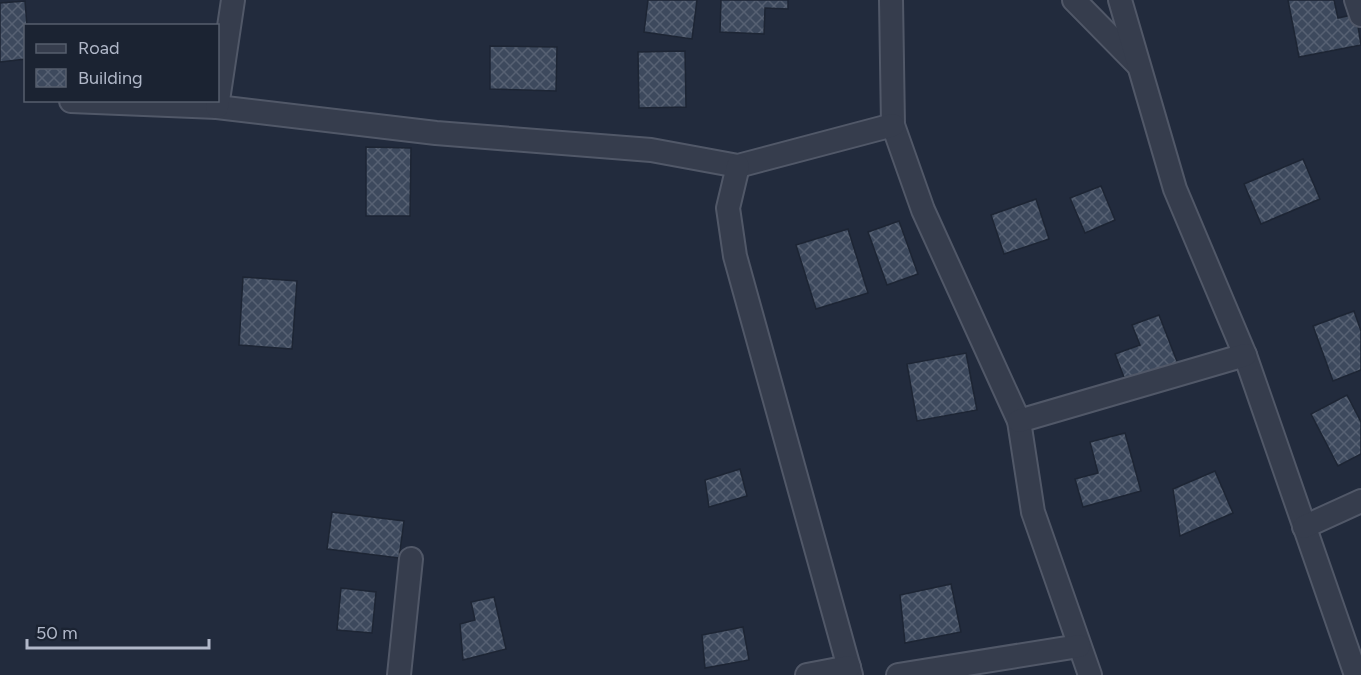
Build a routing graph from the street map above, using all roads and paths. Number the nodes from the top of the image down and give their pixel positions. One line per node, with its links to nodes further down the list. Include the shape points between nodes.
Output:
1 (234, 0): 8 (street)
2 (891, 0): 12 (street)
3 (1074, 0): 7 (street)
4 (1120, 0): 7 (street)
5 (1356, 0): 6 (street)
6 (1361, 15)
7 (1139, 66): 14 (street, via 1175,189)
8 (219, 94)
9 (95, 102): 11 (street)
10 (218, 102): 11 (street)
11 (217, 107): 13 (street, via 436,133 651,150)
12 (892, 125): 13 (street); 15 (street, via 922,210)
13 (738, 166): 20 (street, via 728,208 735,256)
14 (1245, 355): 15 (street); 17 (street)
15 (1019, 421): 19 (street, via 1033,512)
16 (1361, 501): 17 (street)
17 (1304, 527): 25 (street)
18 (411, 559): 21 (street)
19 (1078, 646): 23 (street); 24 (street)
20 (850, 671): 22 (street)
21 (399, 675)
22 (807, 675)
23 (898, 675)
24 (1090, 675)
25 (1356, 675)

